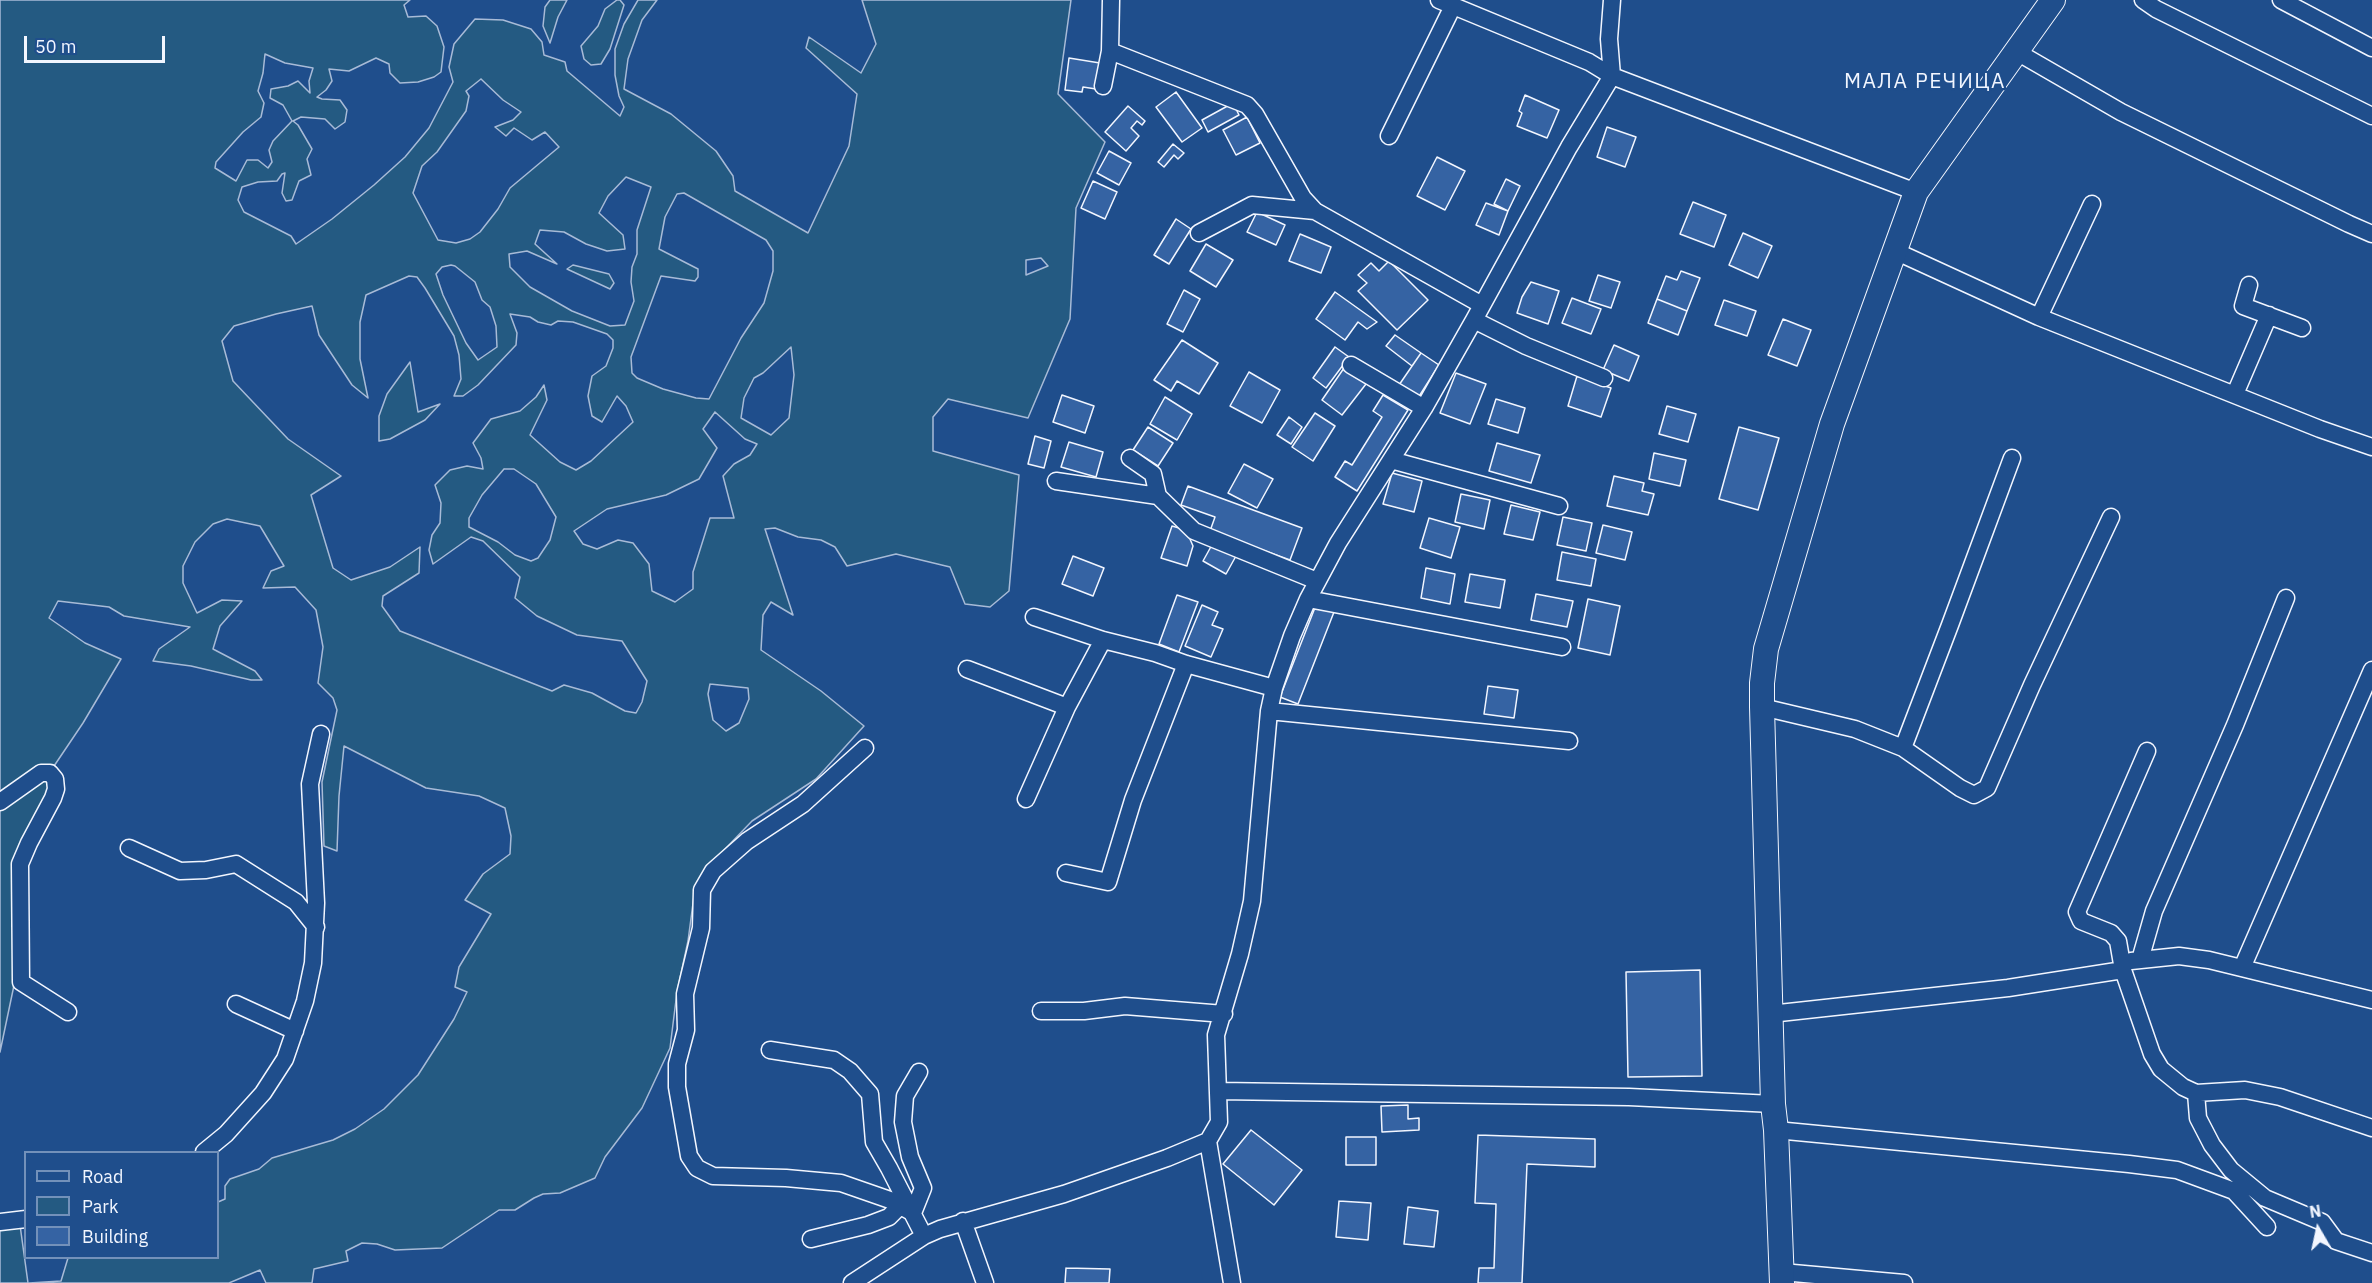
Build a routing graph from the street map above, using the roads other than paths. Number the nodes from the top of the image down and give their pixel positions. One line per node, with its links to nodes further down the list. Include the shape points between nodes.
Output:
1 (1111, 0): 8 (street)
2 (1612, 0): 10 (street)
3 (2053, 0): 9 (main road)
4 (2143, 0): 12 (street)
5 (2282, 0): 7 (street)
6 (1446, 3): 10 (street, via 1589,62); 13 (street)
7 (2372, 48)
8 (1110, 51): 11 (street); 16 (street, via 1247,105 1303,198)
9 (2017, 52): 14 (main road); 18 (street, via 2121,112)
10 (1612, 76): 14 (street); 21 (street)
11 (1103, 86)
12 (2372, 116)
13 (1389, 136)
14 (1916, 192): 19 (main road)
15 (2092, 204): 23 (street)
16 (1315, 211): 17 (street, via 1252,205); 21 (street)
17 (1199, 232)
18 (2372, 234)
19 (1895, 251): 23 (street); 49 (main road, via 1832,424 1766,649)
20 (2249, 285): 22 (street, via 2243,306)
21 (1482, 305): 24 (street)
22 (2269, 315): 25 (street); 28 (street)
23 (2039, 317): 28 (street)
24 (1474, 320): 27 (street); 29 (street)
25 (2302, 328)
26 (1351, 365): 29 (street)
27 (1604, 378)
28 (2235, 394): 30 (street)
29 (1424, 408): 33 (street)
30 (2372, 447)
31 (1130, 458): 35 (street, via 1153,474)
32 (2012, 458): 54 (street)
33 (1391, 460): 36 (street); 38 (street)
34 (1056, 480): 35 (street)
35 (1158, 496): 38 (street, via 1194,531)
36 (1559, 506)
37 (2111, 517): 54 (street, via 1987,788 1974,795)
38 (1317, 581): 40 (street)
39 (2286, 598): 61 (street, via 2154,911)
40 (1308, 599): 43 (street); 47 (street)
41 (1034, 617): 42 (street)
42 (1103, 640): 44 (street); 48 (street)
43 (1562, 647)
44 (1186, 664): 47 (street); 59 (street, via 1136,791 1108,882)
45 (968, 669): 48 (street)
46 (2372, 670): 63 (street)
47 (1274, 688): 50 (street)
48 (1067, 707): 56 (street)
49 (1762, 707): 54 (street, via 1855,729); 69 (main road)
50 (1269, 711): 52 (street); 68 (street, via 1251,901)
51 (321, 734): 60 (street, via 310,784)
52 (1569, 741)
53 (865, 748): 80 (street, via 803,804 747,841 708,878 702,891 699,943 685,994 686,1030 677,1064 677,1087 689,1156 697,1168 713,1176 841,1183)
54 (1903, 748)
55 (2147, 751): 62 (street, via 2077,912 2081,921 2111,933 2118,941)
56 (1026, 799)
57 (0, 802): 67 (street, via 41,773 50,773 56,779 53,798 20,864 21,982)
58 (129, 848): 60 (street, via 180,871 236,864 296,902)
59 (1066, 873)
60 (316, 927): 70 (street, via 313,963)
61 (2140, 960): 62 (street); 63 (street, via 2179,956)
62 (2122, 966): 69 (street, via 2008,988); 74 (street, via 2151,1054 2162,1069)
63 (2242, 968): 64 (street)
64 (2372, 1000)
65 (236, 1004): 70 (street)
66 (1041, 1011): 68 (street, via 1125,1006)
67 (68, 1012)
68 (1224, 1014): 73 (street, via 1216,1035)
69 (1770, 1014): 75 (main road)
70 (295, 1031): 79 (street, via 285,1059 263,1093)
71 (770, 1050): 80 (street, via 834,1060 870,1094 874,1142)
72 (919, 1072): 80 (street, via 905,1096 903,1122 910,1157 923,1188)
73 (1219, 1091): 75 (street, via 1629,1097); 78 (street, via 1219,1122)
74 (2196, 1093): 76 (street, via 2245,1090 2280,1097); 87 (street, via 2198,1118 2231,1170 2265,1198 2322,1222 2336,1241)
75 (1773, 1104): 77 (main road)
76 (2372, 1128)
77 (1776, 1130): 84 (street, via 2178,1170 2234,1191); 88 (main road)
78 (1208, 1141): 82 (street, via 1064,1194); 91 (street)
79 (205, 1151)
80 (907, 1209): 85 (street); 86 (street, via 868,1225)
81 (24, 1219): 83 (street)
82 (963, 1221): 85 (street); 90 (street)
83 (0, 1222)
84 (2267, 1227)
85 (924, 1236): 89 (street)
86 (811, 1239)
87 (2372, 1253)
88 (1782, 1278): 92 (street)
89 (852, 1283)
90 (985, 1283)
91 (1232, 1283)
92 (1904, 1283)

